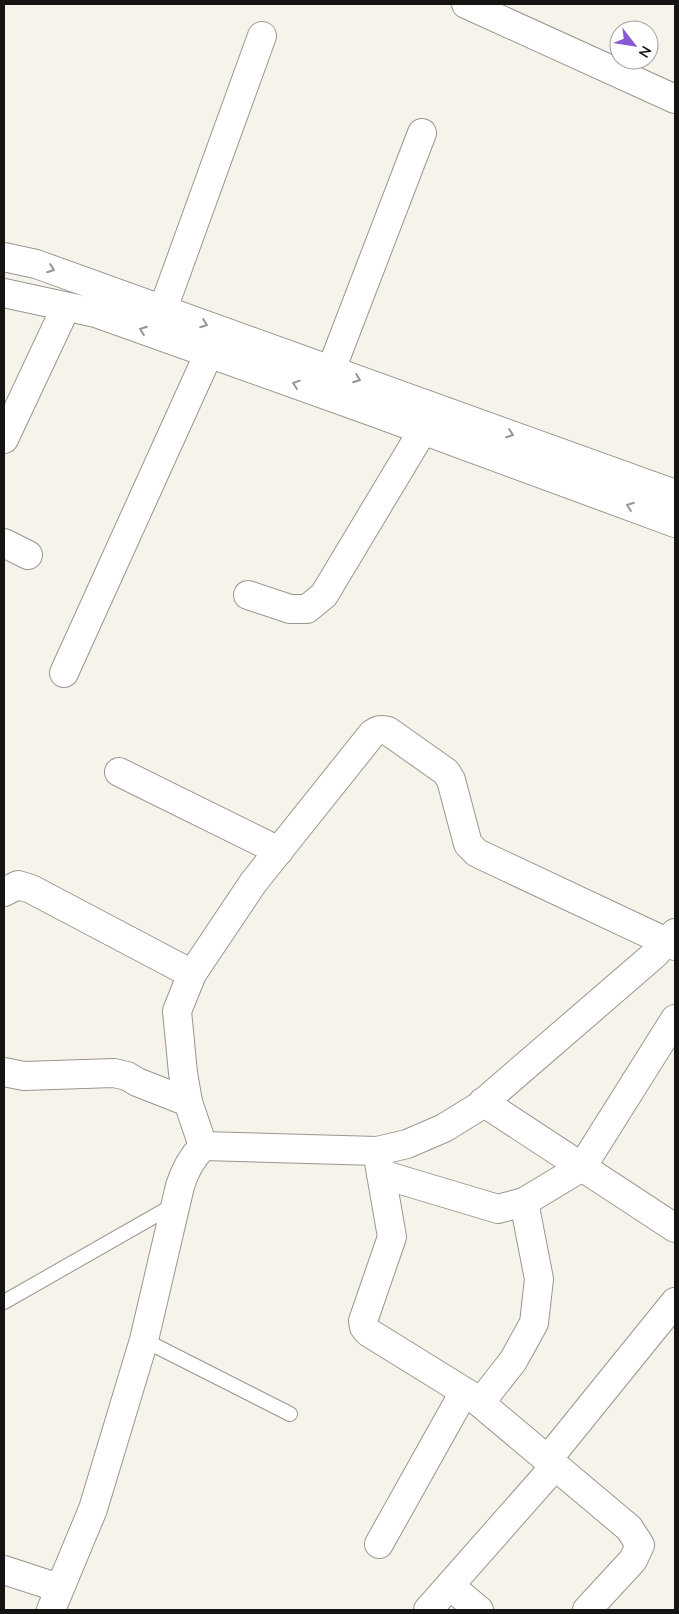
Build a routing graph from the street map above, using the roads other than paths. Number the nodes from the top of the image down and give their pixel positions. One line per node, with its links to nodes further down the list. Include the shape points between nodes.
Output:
1 (466, 4): 3 (street)
2 (262, 36): 8 (street)
3 (675, 99)
4 (422, 133): 10 (street)
5 (4, 257): 8 (street, one-way to 8, via 36,264)
6 (4, 294): 7 (street)
7 (66, 307): 9 (street, one-way to 7, via 96,313); 12 (street)
8 (163, 309): 10 (street, one-way to 10)
9 (209, 354): 11 (street, one-way to 9); 18 (street)
10 (331, 370): 13 (street, one-way to 13)
11 (422, 430): 14 (street, one-way to 11); 17 (street, via 324,594 307,609 290,609)
12 (4, 439)
13 (675, 494)
14 (675, 523)
15 (4, 543): 16 (street)
16 (28, 555)
17 (248, 596)
18 (64, 673)
19 (119, 772): 20 (street)
20 (279, 851): 22 (street, via 372,734 382,729 446,772 468,844 477,853); 23 (street)
21 (4, 892): 23 (street, via 18,885 31,889)
22 (672, 941): 27 (street)
23 (192, 974): 26 (street, via 177,1011)
24 (675, 1019): 30 (street)
25 (4, 1072): 26 (street, via 24,1076 114,1073)
26 (188, 1102): 28 (street)
27 (483, 1102): 29 (street, via 444,1128 407,1144); 30 (street)
28 (203, 1146): 29 (street); 32 (street, via 185,1169)
29 (379, 1162): 31 (street, via 498,1209); 37 (street, via 392,1237 363,1321 364,1327)
30 (582, 1167): 31 (street); 33 (street)
31 (524, 1202): 37 (street, via 539,1278 534,1323 514,1361)
32 (176, 1204): 34 (lane); 36 (street)
33 (675, 1228)
34 (4, 1302)
35 (675, 1302): 39 (street)
36 (144, 1340): 38 (lane); 43 (street, via 93,1509)
37 (472, 1397): 39 (street); 40 (street)
38 (290, 1414)
39 (552, 1463): 42 (street); 46 (street, via 629,1528 640,1545 632,1560)
40 (379, 1544)
41 (6, 1570): 43 (street)
42 (450, 1586): 44 (street); 45 (street)
43 (51, 1594)
44 (428, 1610)
45 (479, 1610)
46 (588, 1610)

